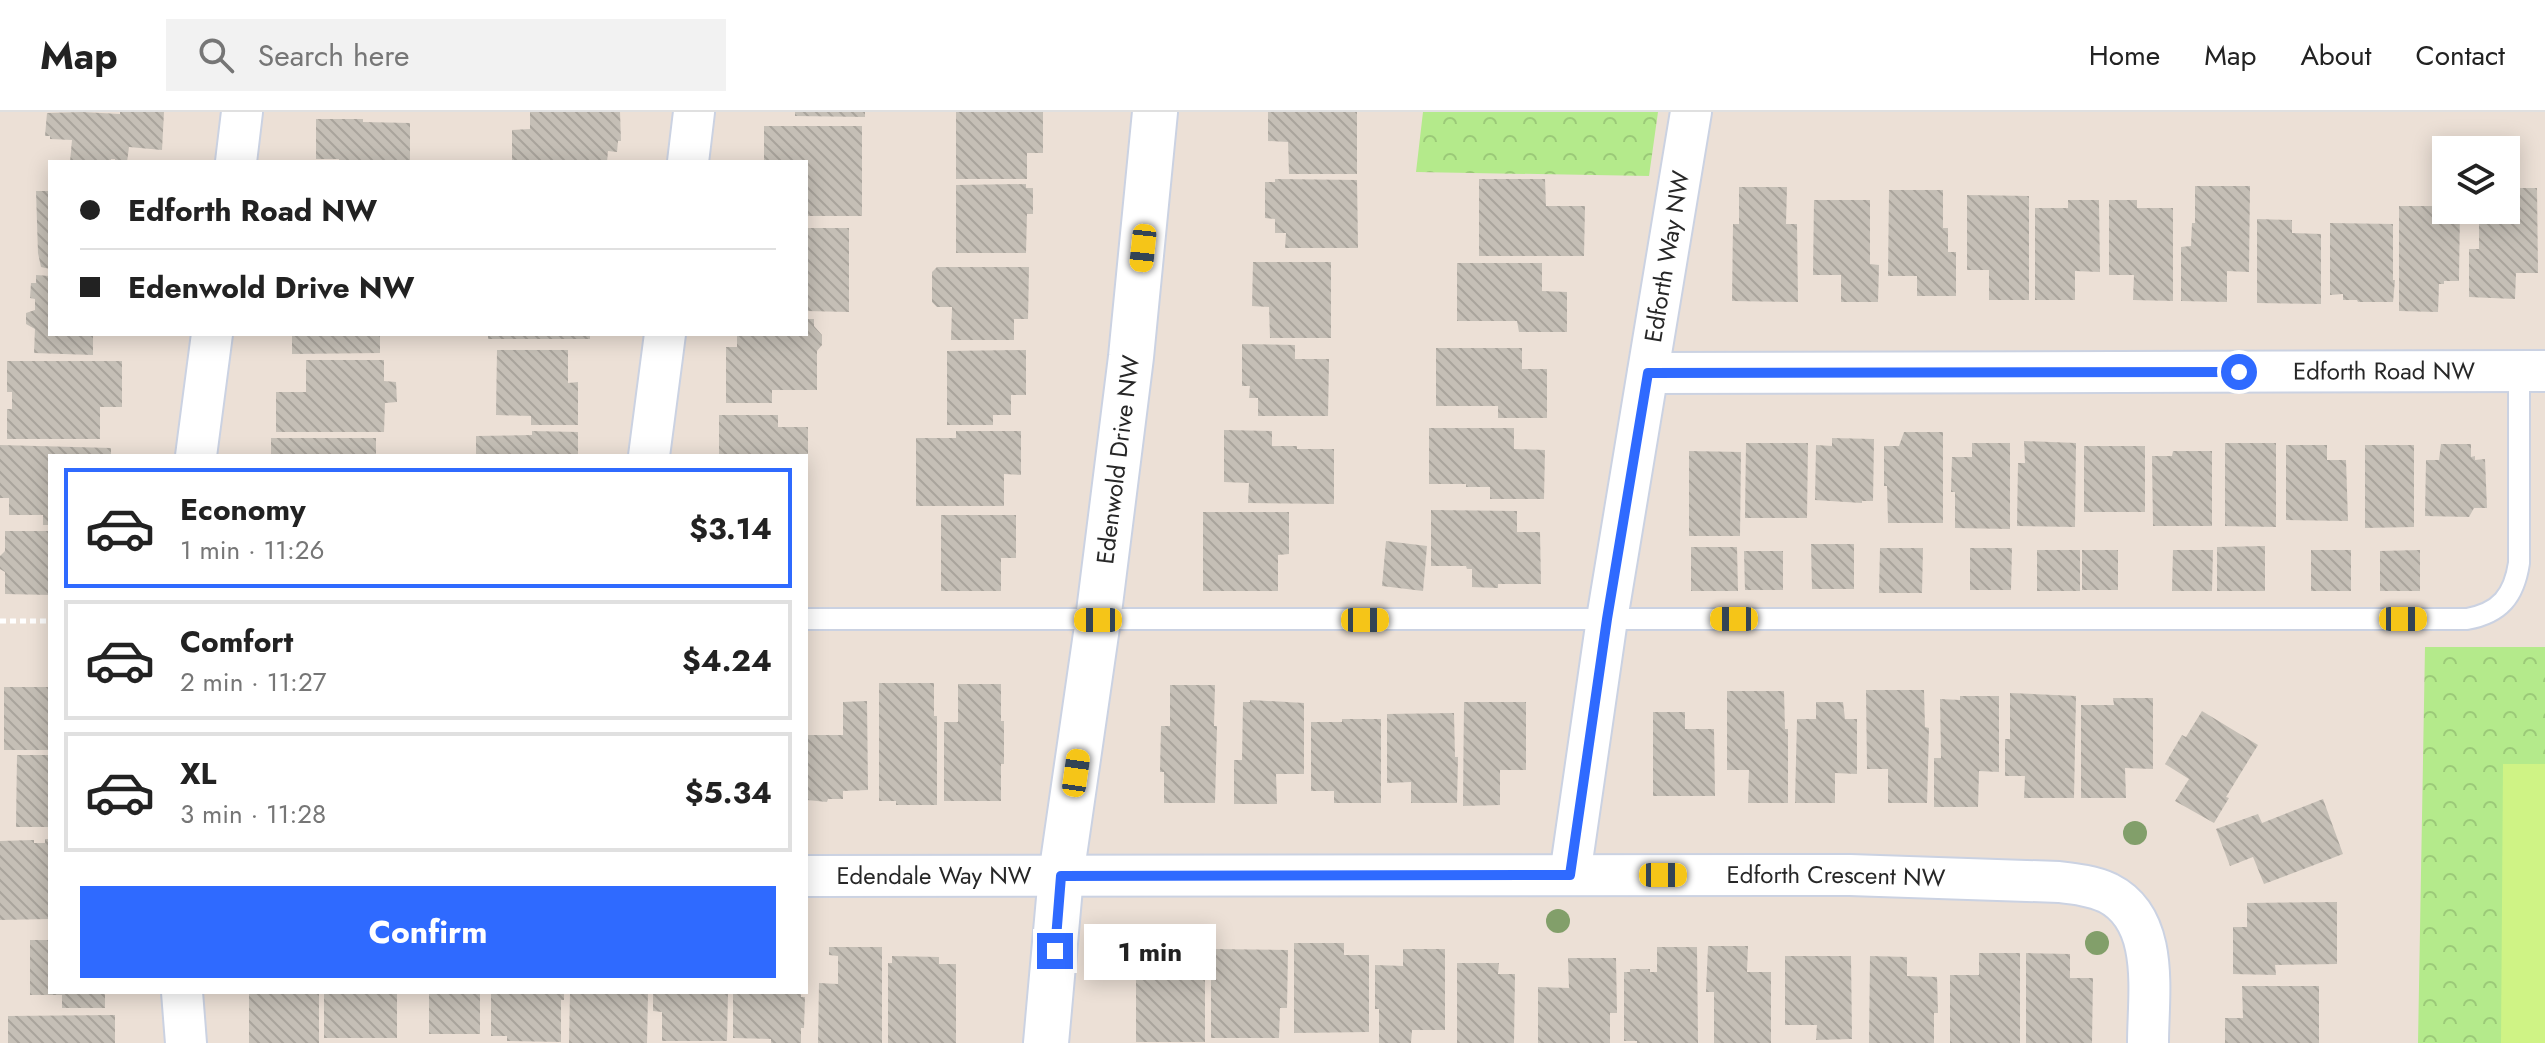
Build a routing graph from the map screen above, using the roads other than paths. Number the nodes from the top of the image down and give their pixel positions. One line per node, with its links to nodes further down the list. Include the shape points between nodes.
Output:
1 (242, 112): 5 (street)
2 (694, 112): 6 (street)
3 (1155, 112): 15 (street, Edenwold Drive NW)
4 (1691, 112): 10 (street, Edforth Way NW)
5 (236, 160)
6 (688, 160)
7 (212, 336): 11 (street)
8 (665, 336): 12 (street)
9 (2532, 371): 10 (street, Edforth Road NW); 14 (lane, via 2518,573 2506,599 2485,615)
10 (1648, 373): 14 (street, Edforth Way NW)
11 (196, 454)
12 (649, 454)
13 (808, 619): 15 (lane)
14 (1607, 619): 15 (lane); 16 (street, Edforth Way NW)
15 (1098, 620): 18 (street, Edenwold Drive NW)
16 (1570, 875): 18 (street, Edforth Crescent NW); 22 (street, Edforth Crescent NW, via 1850,875 2087,886 2126,905 2145,943)
17 (808, 876): 18 (street, Edendale Way NW)
18 (1061, 876): 21 (street, Edenwold Drive NW)
19 (182, 994): 20 (street)
20 (186, 1043)
21 (1046, 1043)
22 (2148, 1043)

